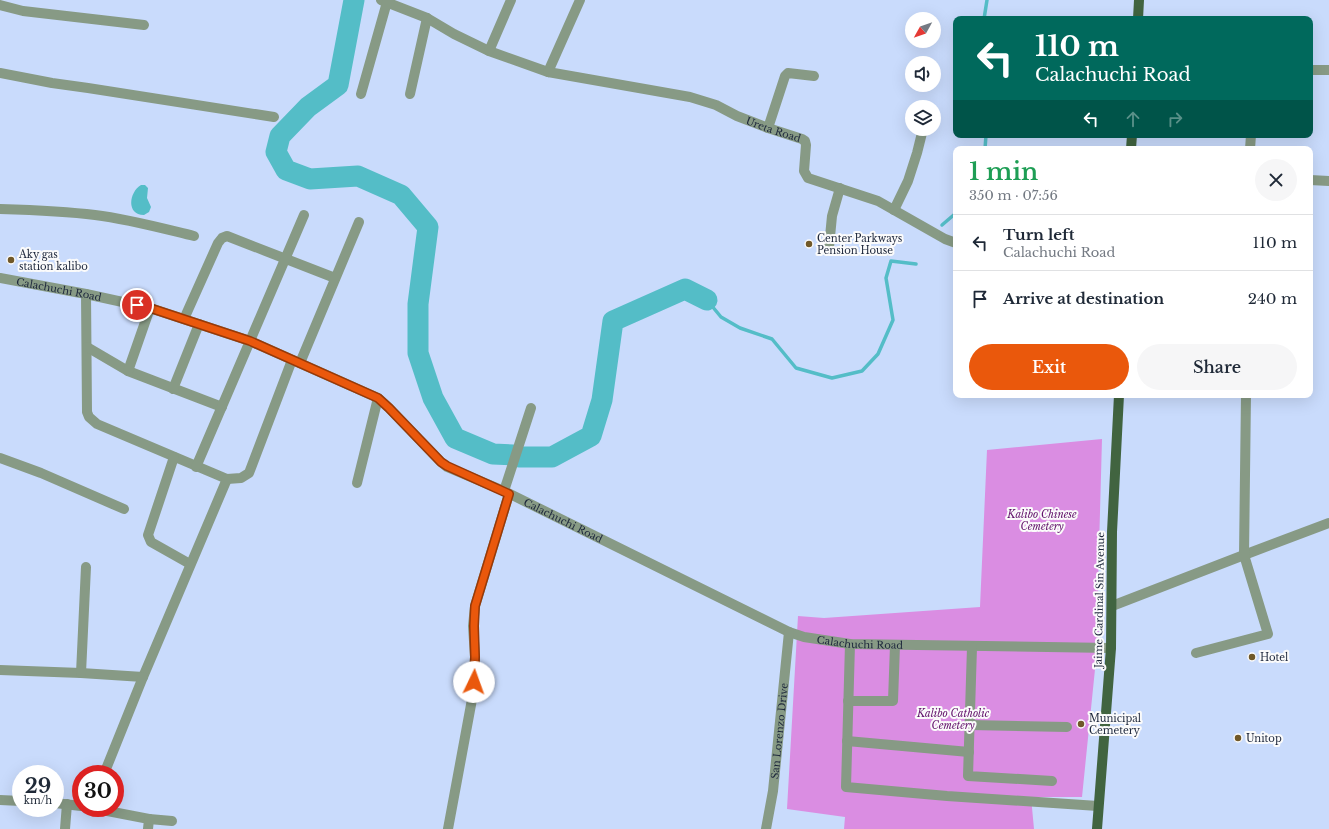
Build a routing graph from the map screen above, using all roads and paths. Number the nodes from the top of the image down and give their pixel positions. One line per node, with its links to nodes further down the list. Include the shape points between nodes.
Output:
1 (511, 0): 9 (street)
2 (580, 0): 12 (street)
3 (1139, 0): 6 (main road)
4 (384, 1): 7 (street, Ureta Road); 15 (street)
5 (0, 5): 8 (street, via 23,11)
6 (1138, 16)
7 (427, 18): 9 (street, Ureta Road); 16 (street)
8 (144, 25)
9 (489, 51): 12 (street, Ureta Road)
10 (1313, 70): 11 (street)
11 (1329, 70)
12 (548, 72): 18 (street, Ureta Road, via 690,97 716,105)
13 (0, 73): 17 (street)
14 (814, 76): 18 (street, via 785,76)
15 (361, 94)
16 (410, 94)
17 (274, 117)
18 (768, 128): 22 (street, Ureta Road, via 805,141 804,171 808,178)
19 (921, 136): 24 (street, via 908,181)
20 (1313, 180): 21 (street)
21 (1329, 181)
22 (840, 188): 24 (street, Ureta Road, via 878,201); 29 (street, via 832,216)
23 (0, 209): 27 (street, via 95,215)
24 (894, 210): 28 (street, Ureta Road)
25 (304, 215): 30 (street)
26 (359, 222): 32 (street)
27 (194, 236)
28 (953, 242)
29 (829, 246)
30 (285, 258): 32 (street); 35 (street, via 227,236 222,238); 37 (street)
31 (0, 278): 33 (street, Calachuchi Road)
32 (336, 278): 39 (street)
33 (86, 294): 34 (street, Calachuchi Road); 38 (street)
34 (150, 308): 35 (street, Calachuchi Road); 40 (street)
35 (184, 319): 36 (street, Calachuchi Road)
36 (199, 324): 37 (street, Calachuchi Road); 41 (street)
37 (250, 341): 39 (street, Calachuchi Road); 45 (street)
38 (87, 346): 40 (street); 47 (street, via 87,412 92,421)
39 (296, 362): 42 (street, Calachuchi Road); 50 (street, via 249,473 241,478)
40 (128, 371): 41 (street)
41 (173, 388): 45 (street)
42 (378, 398): 51 (street); 52 (street, Calachuchi Road, via 441,462)
43 (1119, 398): 58 (main road, Jaime Cardinal Sin Avenue, via 1112,532)
44 (1246, 398): 55 (street)
45 (222, 408): 49 (street)
46 (531, 408): 52 (street)
47 (174, 457): 49 (street); 56 (street, via 148,536 151,542)
48 (0, 458): 53 (street)
49 (196, 467): 50 (street)
50 (227, 479): 56 (street)
51 (357, 483)
52 (506, 492): 59 (street, Calachuchi Road); 85 (street, via 475,606 473,694)
53 (124, 509)
54 (1329, 523): 55 (street)
55 (1244, 555): 58 (street); 64 (street, via 1268,634)
56 (190, 564): 67 (street)
57 (86, 567): 66 (street)
58 (1112, 606): 63 (main road, Jaime Cardinal Sin Avenue)
59 (789, 632): 60 (street, Calachuchi Road, via 804,637); 86 (street, San Lorenzo Drive, via 773,791)
60 (850, 644): 61 (street, Calachuchi Road); 68 (street)
61 (895, 645): 62 (street, Calachuchi Road); 68 (street, via 893,701)
62 (972, 647): 63 (street, Calachuchi Road); 69 (street)
63 (1111, 648): 80 (main road, Jaime Cardinal Sin Avenue)
64 (1196, 653)
65 (0, 670): 66 (street)
66 (81, 673): 67 (street)
67 (143, 677): 73 (street)
68 (848, 701): 71 (street)
69 (970, 725): 70 (street); 72 (street)
70 (1067, 728)
71 (847, 740): 72 (street); 80 (street, via 846,787)
72 (969, 752): 74 (street, via 968,776)
73 (108, 765)
74 (1052, 781)
75 (0, 800): 76 (street)
76 (12, 801)
77 (64, 804): 78 (street)
78 (67, 804): 79 (street); 84 (street)
79 (72, 805)
80 (1098, 806): 87 (main road, Jaime Cardinal Sin Avenue)
81 (124, 817): 83 (street)
82 (172, 821): 83 (street)
83 (149, 824)
84 (65, 829)
85 (448, 829)
86 (766, 829)
87 (1097, 829)

